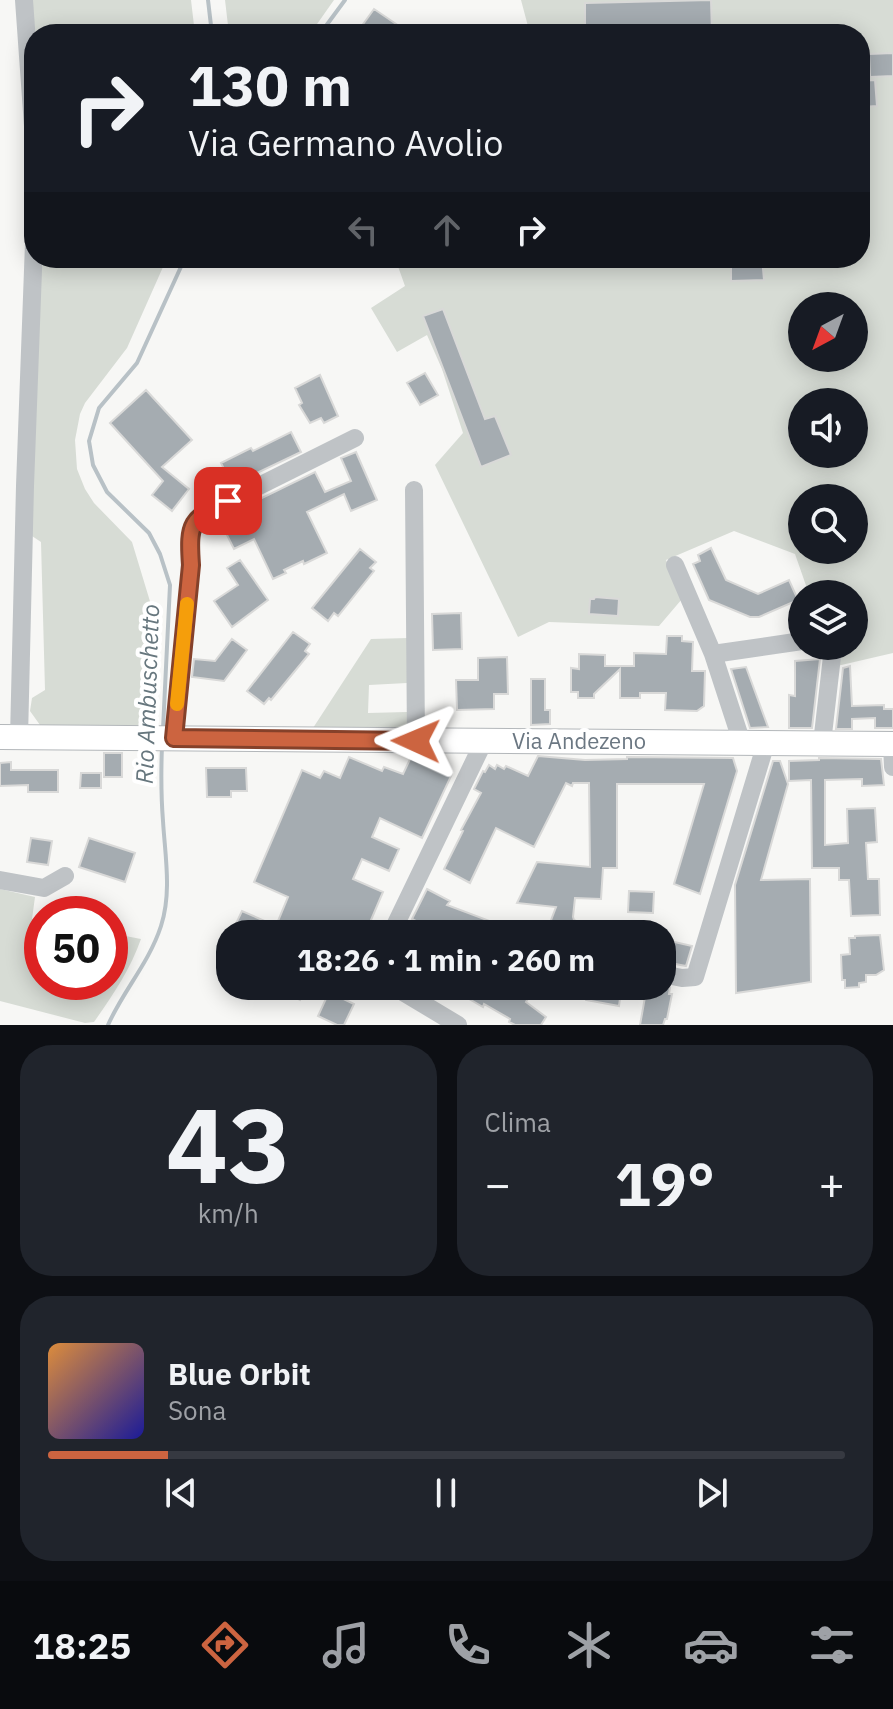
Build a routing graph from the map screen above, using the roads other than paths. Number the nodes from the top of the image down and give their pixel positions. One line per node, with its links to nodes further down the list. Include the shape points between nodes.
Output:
1 (24, 0): 2 (street)
2 (26, 24)
3 (33, 268): 10 (street)
4 (355, 438): 11 (street, via 203,514 192,527)
5 (414, 490): 12 (street)
6 (675, 565): 8 (street)
7 (788, 643): 8 (street)
8 (713, 654): 14 (street)
9 (832, 660): 15 (street)
10 (9, 737): 11 (main road, Via Andezeno)
11 (174, 738): 12 (main road, Via Andezeno)
12 (416, 741): 13 (main road, Via Andezeno)
13 (484, 741): 14 (main road, Via Andezeno); 20 (street)
14 (754, 743): 15 (main road, Via Andezeno); 21 (street, via 695,977)
15 (822, 743): 16 (main road, Via Andezeno)
16 (893, 744): 17 (street)
17 (893, 767)
18 (65, 876): 19 (street, via 44,888)
19 (0, 880)
20 (398, 920)
21 (676, 977)
22 (416, 1000): 23 (street)
23 (458, 1025)

